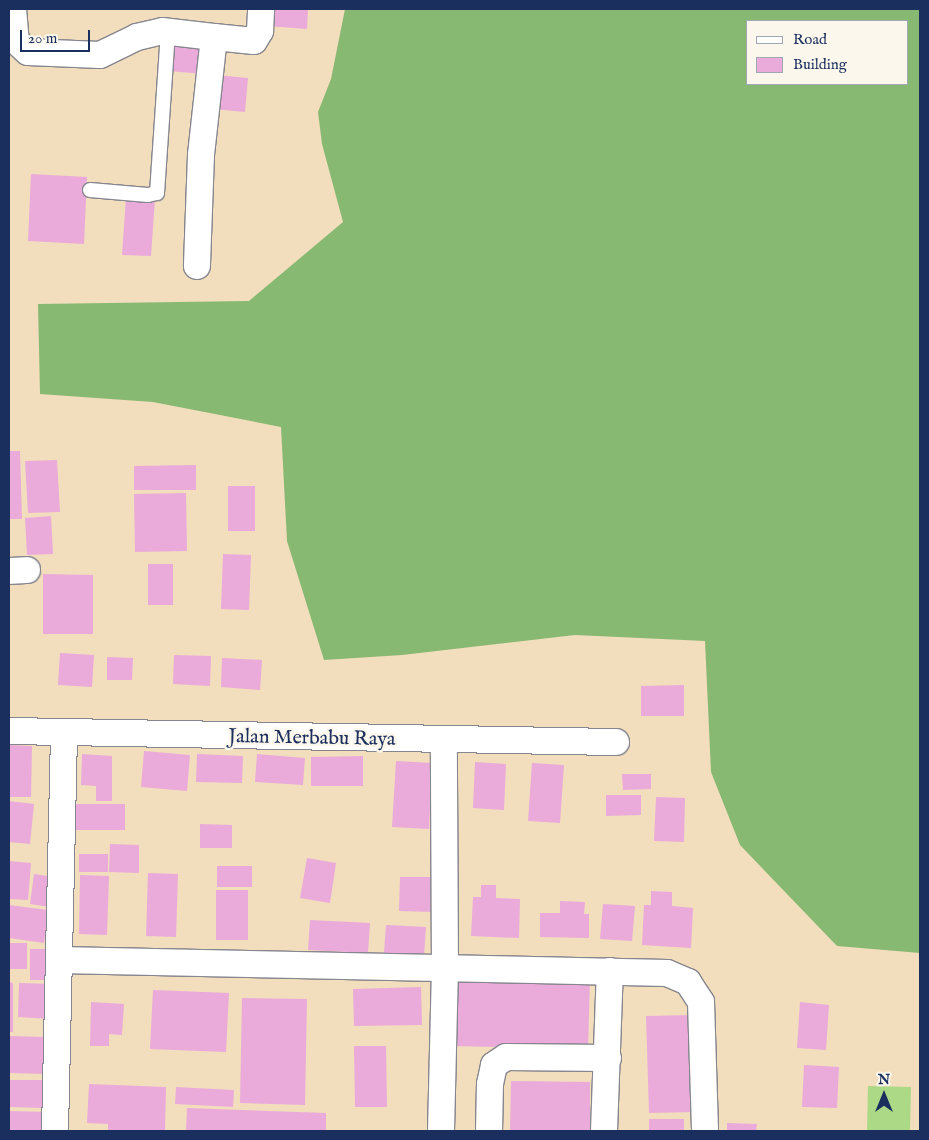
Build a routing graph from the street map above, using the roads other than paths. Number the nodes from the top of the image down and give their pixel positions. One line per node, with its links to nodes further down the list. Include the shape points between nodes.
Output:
1 (261, 9): 4 (street, via 260,31 254,41)
2 (11, 18): 3 (street, via 16,42 28,52 100,55 137,37)
3 (168, 32): 4 (street); 5 (lane, via 157,193)
4 (214, 37): 6 (street, via 201,155)
5 (90, 190)
6 (197, 266)
7 (9, 731): 8 (street, Jalan Merbabu Raya)
8 (64, 732): 9 (street, Jalan Merbabu Raya); 11 (street)
9 (444, 741): 10 (street, Jalan Merbabu Raya); 12 (street)
10 (616, 742)
11 (59, 960): 12 (street); 15 (street)
12 (445, 967): 13 (street); 16 (street)
13 (610, 971): 14 (street); 19 (street, via 667,973 688,982 701,1002)
14 (608, 1058): 17 (street, via 506,1057 494,1065 490,1084); 18 (street)
15 (55, 1131)
16 (441, 1131)
17 (489, 1131)
18 (604, 1131)
19 (705, 1131)

